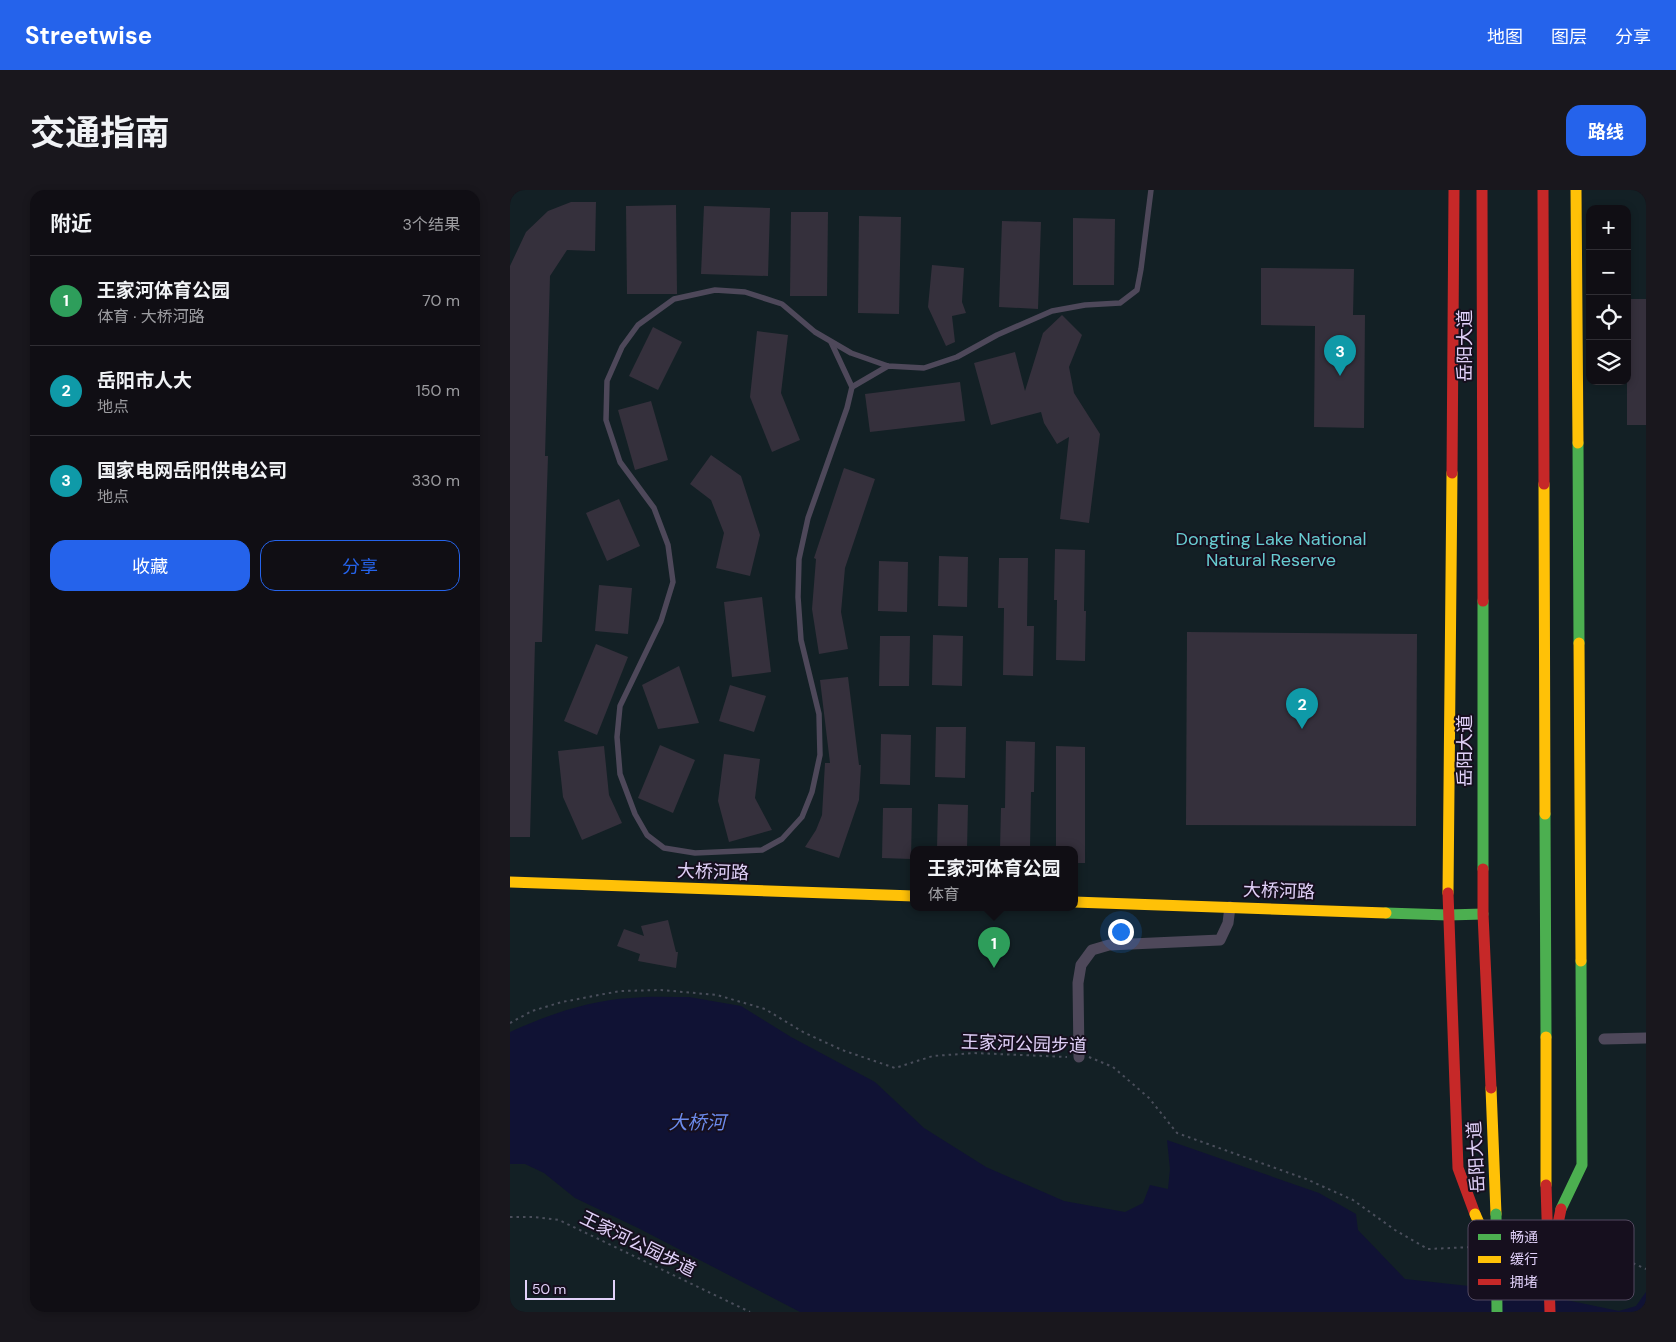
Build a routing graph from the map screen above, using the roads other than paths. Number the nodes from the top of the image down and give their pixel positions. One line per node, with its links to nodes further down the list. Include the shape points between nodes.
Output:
1 (1151, 190): 7 (lane, via 1137,290 1120,303 1085,304 1052,311 957,357 924,368)
2 (1454, 190): 14 (main road)
3 (1482, 190): 13 (main road, 岳阳大道)
4 (1543, 190): 20 (main road, bridge)
5 (1576, 190): 21 (main road, bridge, via 1582,1165)
6 (831, 342): 7 (lane); 8 (lane); 8 (lane, via 782,304 745,292 715,290 674,298 638,325 622,347 606,381 606,420 620,462 654,508 668,545 673,582 661,621 620,706 617,737 620,774 634,814 647,835 664,848 695,852 762,850 782,839 802,817 812,792 820,755 819,714 801,640 799,559 808,518)
7 (888, 366): 8 (lane)
8 (852, 387)
9 (510, 882): 10 (main road, 大桥河路)
10 (910, 896)
11 (1078, 902): 12 (main road, 大桥河路)
12 (1230, 907): 14 (main road, 大桥河路); 17 (street, via 1228,923 1220,940 1109,945 1092,950 1082,964 1078,983)
13 (1483, 914): 14 (main road, 大桥河路); 19 (main road, 岳阳大道, bridge)
14 (1448, 915): 18 (main road, bridge, via 1458,1168)
15 (1646, 1038): 16 (street)
16 (1604, 1040)
17 (1079, 1057)
18 (1478, 1220)
19 (1496, 1220)
20 (1548, 1220)
21 (1559, 1220)

